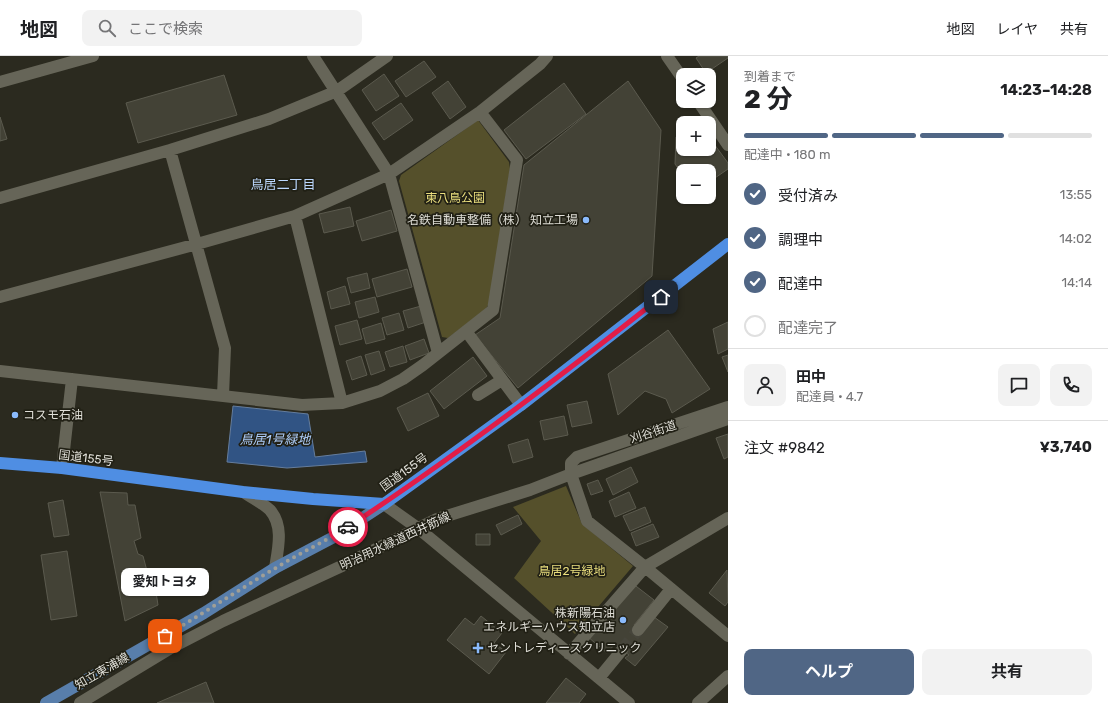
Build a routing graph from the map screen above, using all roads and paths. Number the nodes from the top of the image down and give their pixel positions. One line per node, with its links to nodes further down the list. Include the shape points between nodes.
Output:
1 (93, 56): 7 (street)
2 (313, 56): 8 (street)
3 (387, 56): 8 (street)
4 (547, 56): 10 (street)
5 (667, 56): 6 (street)
6 (676, 69)
7 (0, 82)
8 (337, 91): 12 (street, via 269,119); 13 (street)
9 (703, 108): 11 (street)
10 (480, 112): 13 (street); 19 (street, via 517,160 493,310)
11 (728, 145)
12 (170, 150): 14 (street); 16 (street)
13 (389, 174): 15 (street); 20 (street)
14 (0, 198)
15 (295, 216): 16 (street); 26 (street)
16 (197, 244): 18 (street); 24 (street, via 225,348)
17 (728, 244): 27 (highway, 国道155号)
18 (0, 297)
19 (466, 331): 20 (street); 23 (street)
20 (438, 352): 26 (street, via 403,380 380,391)
21 (0, 371): 22 (street)
22 (72, 379): 24 (street); 31 (street)
23 (502, 380): 25 (street); 27 (street)
24 (223, 395): 26 (street, via 302,405)
25 (478, 395)
26 (342, 403)
27 (521, 405): 34 (highway, 国道155号)
28 (728, 407): 32 (street, 刈谷街道, via 577,457 571,463)
29 (728, 419): 32 (street, 明治用水緑道西井筋線)
30 (0, 463): 31 (highway, 国道155号)
31 (62, 468): 33 (highway, 国道155号)
32 (571, 474): 36 (street, 明治用水緑道西井筋線, via 530,490 437,519); 37 (street, via 587,520)
33 (243, 492): 34 (highway, 国道155号); 38 (street, via 270,510 277,524 279,539)
34 (384, 504): 36 (street); 38 (main road, 知立東浦線, via 332,538)
35 (728, 518): 37 (street)
36 (419, 529): 43 (street); 47 (street, 明治用水緑道西井筋線, via 223,621 169,649)
37 (645, 567): 39 (street); 43 (street)
38 (275, 568): 46 (main road, 知立東浦線, via 204,613)
39 (671, 589): 40 (street); 41 (street)
40 (638, 630)
41 (728, 636)
42 (622, 650): 45 (street)
43 (569, 654): 45 (street)
44 (728, 676): 49 (street)
45 (599, 678): 48 (street)
46 (46, 703)
47 (80, 703)
48 (629, 703)
49 (698, 703)

